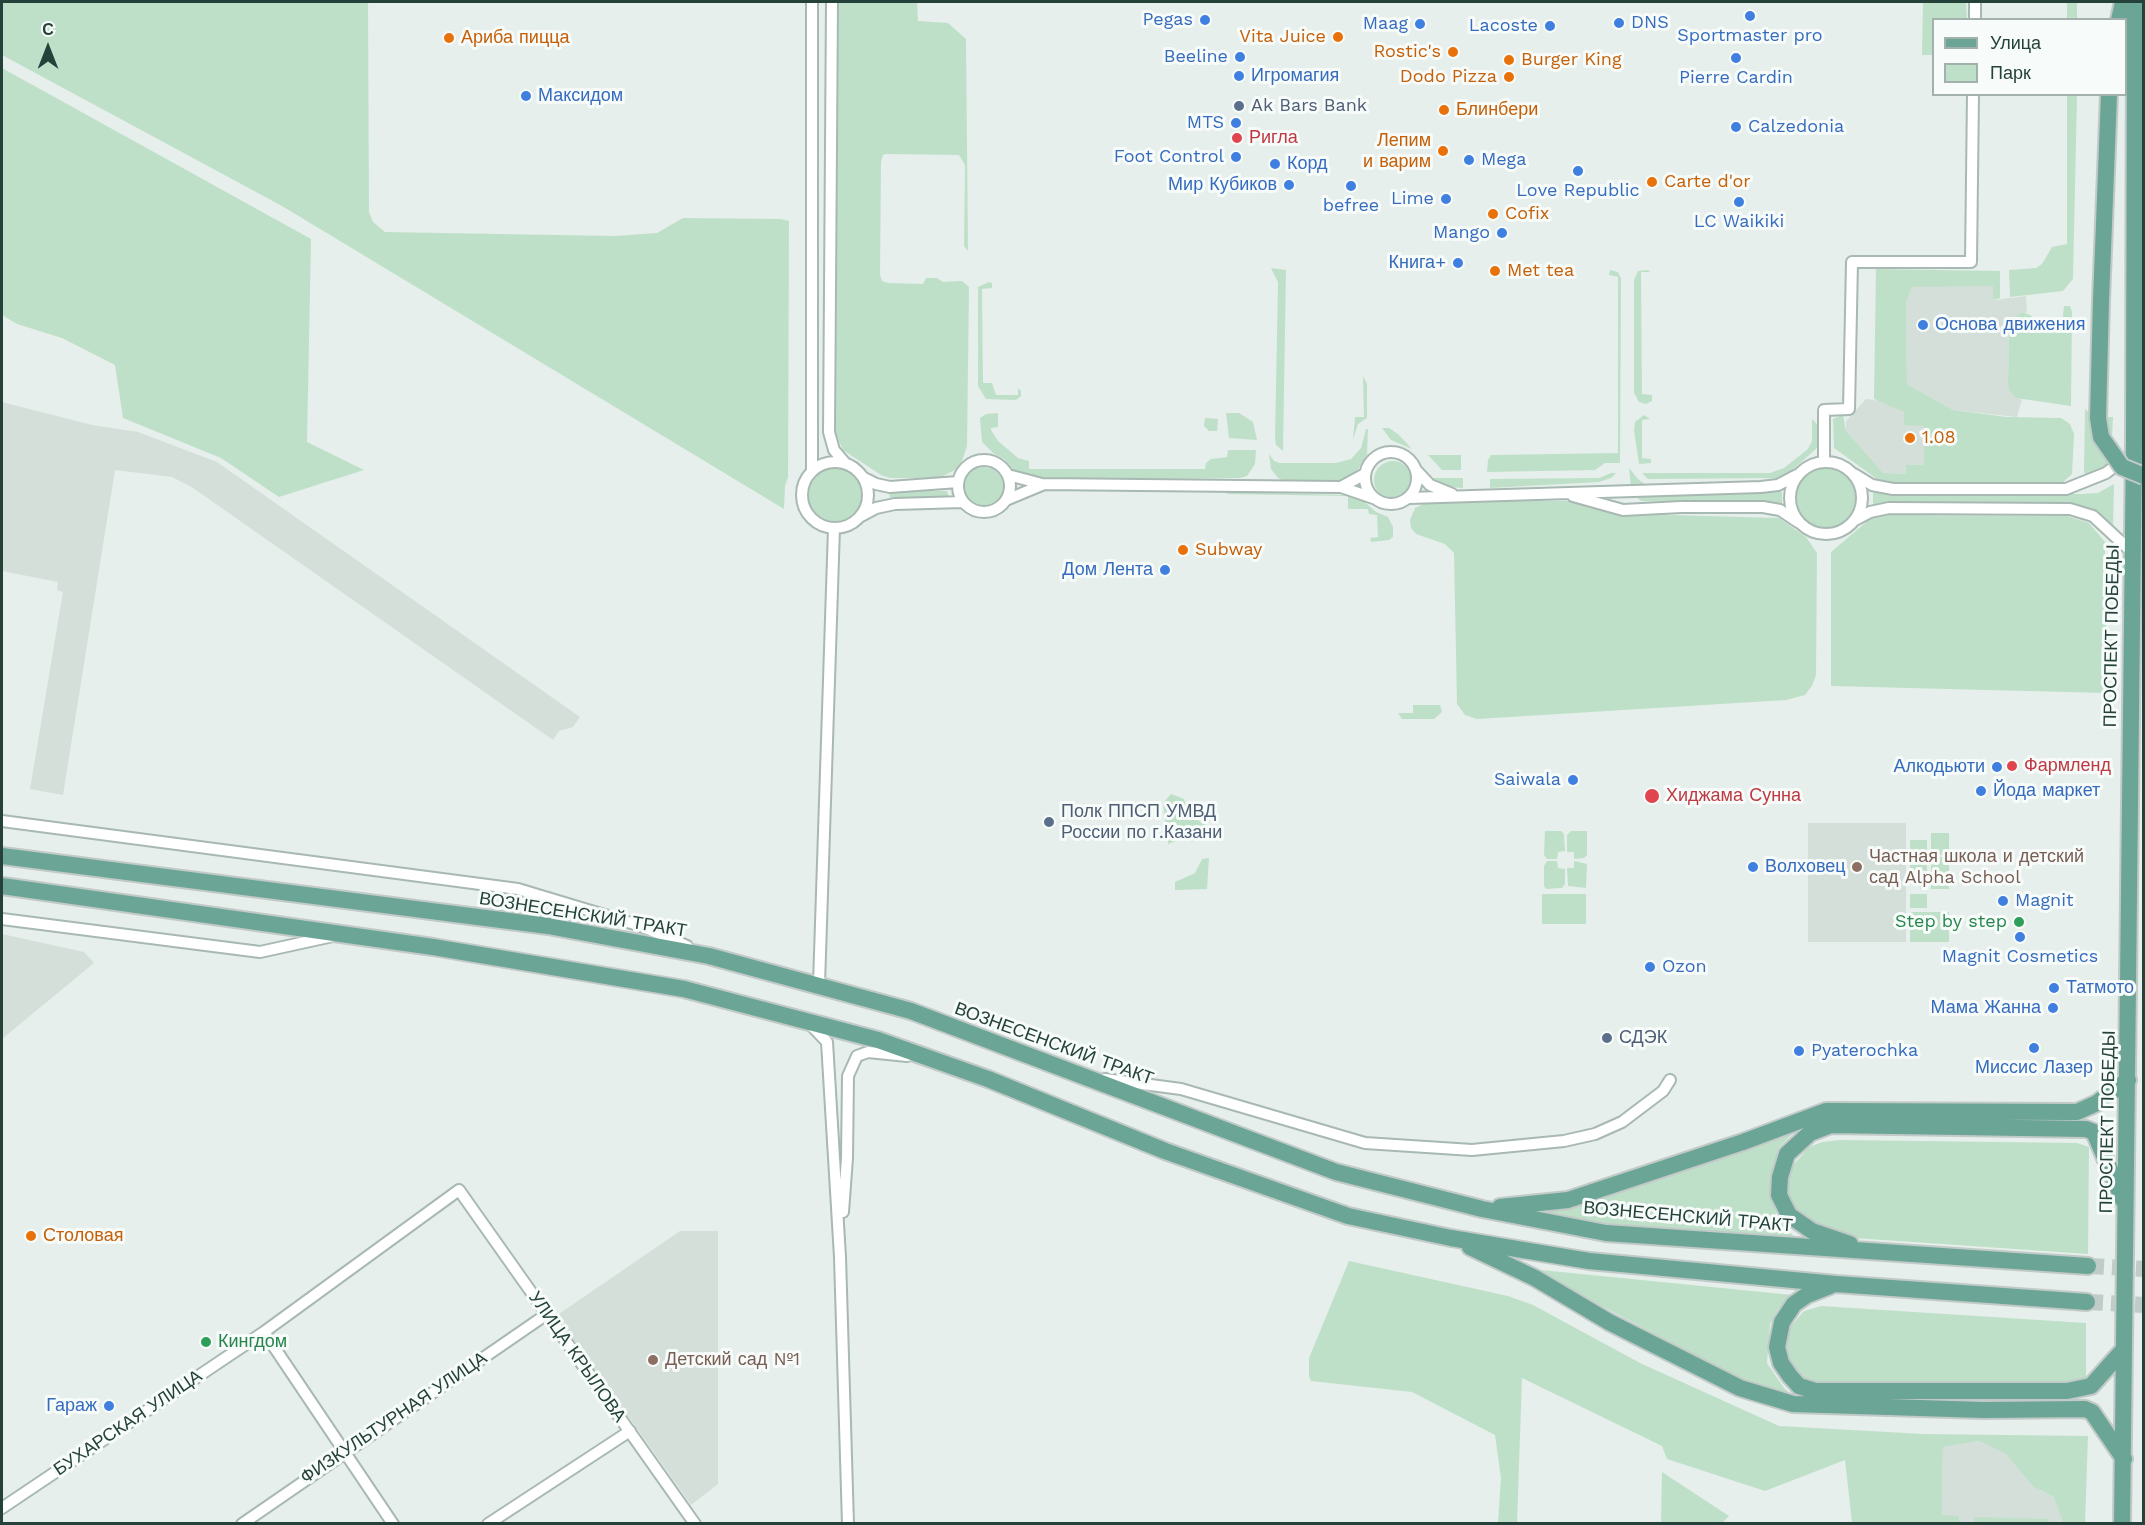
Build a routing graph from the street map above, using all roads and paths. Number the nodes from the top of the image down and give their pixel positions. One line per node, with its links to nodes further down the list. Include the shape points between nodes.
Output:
1 (812, 2): 13 (street)
2 (832, 2): 12 (street, via 829,432 834,450)
3 (1975, 2): 6 (street)
4 (2123, 2): 7 (main road)
5 (2135, 2): 10 (main road, ПРОСПЕКТ ПОБЕДЫ)
6 (1975, 18)
7 (2119, 18)
8 (1973, 96): 11 (street, via 1971,262 1852,262 1850,409 1824,410)
9 (2109, 96): 19 (main road, bridge, via 2098,418 2101,437 2122,466)
10 (2134, 452): 16 (street, via 2106,473 2066,489 1893,489 1872,485); 36 (main road, ПРОСПЕКТ ПОБЕДЫ)
11 (1824, 461): 16 (street, via 1835,462); 18 (street)
12 (845, 463): 13 (street, via 829,462); 20 (street)
13 (812, 470): 35 (street, via 803,484 803,505 811,519)
14 (1416, 470): 15 (street, via 1407,457 1391,452 1373,459); 25 (street, via 1430,485); 28 (street, via 1417,485)
15 (1365, 474): 23 (street); 27 (street)
16 (1854, 474): 33 (street, via 1863,497)
17 (1008, 476): 21 (street, via 998,464 982,460 967,466); 22 (street); 29 (street)
18 (1797, 476): 24 (street, via 1778,485 1761,487); 34 (street, via 1790,499)
19 (2144, 476)
20 (864, 478): 21 (street, via 890,487); 32 (street, via 868,495)
21 (958, 482): 30 (street)
22 (1042, 484): 23 (street); 29 (street)
23 (1341, 487): 27 (street)
24 (1623, 490): 26 (street); 31 (street, via 1634,504)
25 (1455, 495): 26 (street); 28 (street)
26 (1567, 495): 31 (street, via 1623,510)
27 (1372, 498): 28 (street, via 1391,505)
28 (1409, 498)
29 (1006, 500): 30 (street, via 985,513)
30 (963, 502): 32 (street, via 895,504)
31 (1647, 510): 34 (street, via 1762,507 1780,510)
32 (861, 516): 35 (street, via 844,527)
33 (1855, 520): 34 (street, via 1846,529 1827,534 1810,531); 36 (street, via 1889,508 2070,509 2093,516)
34 (1798, 522)
35 (834, 528): 43 (street)
36 (2133, 553): 48 (main road, ПРОСПЕКТ ПОБЕДЫ)
37 (2, 821): 42 (street, via 518,889 641,926)
38 (2, 856): 42 (main road, ВОЗНЕСЕНСКИЙ ТРАКТ, via 548,926)
39 (2, 886): 41 (main road)
40 (2, 919): 41 (street, via 260,952)
41 (346, 934): 44 (main road, via 684,989)
42 (710, 956): 43 (main road, ВОЗНЕСЕНСКИЙ ТРАКТ)
43 (819, 984): 46 (main road, ВОЗНЕСЕНСКИЙ ТРАКТ, via 911,1011)
44 (803, 1019): 45 (main road); 54 (street, via 827,1042)
45 (928, 1058): 52 (main road, via 1165,1151 1348,1216); 54 (street, via 868,1052 857,1056 848,1076)
46 (1089, 1077): 47 (street, via 1181,1089 1365,1143 1472,1150 1595,1134 1630,1116 1663,1091); 51 (main road, ВОЗНЕСЕНСКИЙ ТРАКТ, via 1336,1172)
47 (1670, 1080)
48 (2128, 1080): 50 (main road, ПРОСПЕКТ ПОБЕДЫ); 51 (main road, via 2097,1103 2077,1112 1826,1111 1568,1200)
49 (459, 1190): 58 (street, УЛИЦА КРЫЛОВА); 59 (street, БУХАРСКАЯ УЛИЦА)
50 (2126, 1207): 53 (main road, via 2094,1132 2086,1129 1831,1125 1810,1133 1787,1154 1780,1177 1782,1203 1789,1215 1812,1231); 60 (main road, ПРОСПЕКТ ПОБЕДЫ)
51 (1482, 1209): 53 (main road, ВОЗНЕСЕНСКИЙ ТРАКТ, via 1606,1233)
52 (1451, 1238): 56 (main road, via 1589,1261); 63 (main road, via 1535,1278 1609,1322 1740,1388 1793,1404 2085,1409)
53 (1868, 1251): 55 (main road, ВОЗНЕСЕНСКИЙ ТРАКТ)
54 (840, 1257): 69 (street)
55 (2088, 1266)
56 (1836, 1284): 57 (main road); 60 (main road, via 1794,1304 1782,1322 1777,1347 1780,1363 1799,1386 1815,1391 2067,1391 2091,1386)
57 (2087, 1302)
58 (547, 1314): 61 (street, УЛИЦА КРЫЛОВА); 62 (street, ФИЗКУЛЬТУРНАЯ УЛИЦА)
59 (264, 1332): 62 (street); 64 (street, БУХАРСКАЯ УЛИЦА)
60 (2124, 1349): 63 (main road, ПРОСПЕКТ ПОБЕДЫ)
61 (630, 1431): 67 (street); 68 (street, УЛИЦА КРЫЛОВА)
62 (345, 1452): 65 (street, ФИЗКУЛЬТУРНАЯ УЛИЦА); 66 (street)
63 (2124, 1459): 70 (main road, ПРОСПЕКТ ПОБЕДЫ)
64 (2, 1508)
65 (242, 1524)
66 (393, 1524)
67 (488, 1524)
68 (695, 1524)
69 (848, 1524)
70 (2122, 1524)

